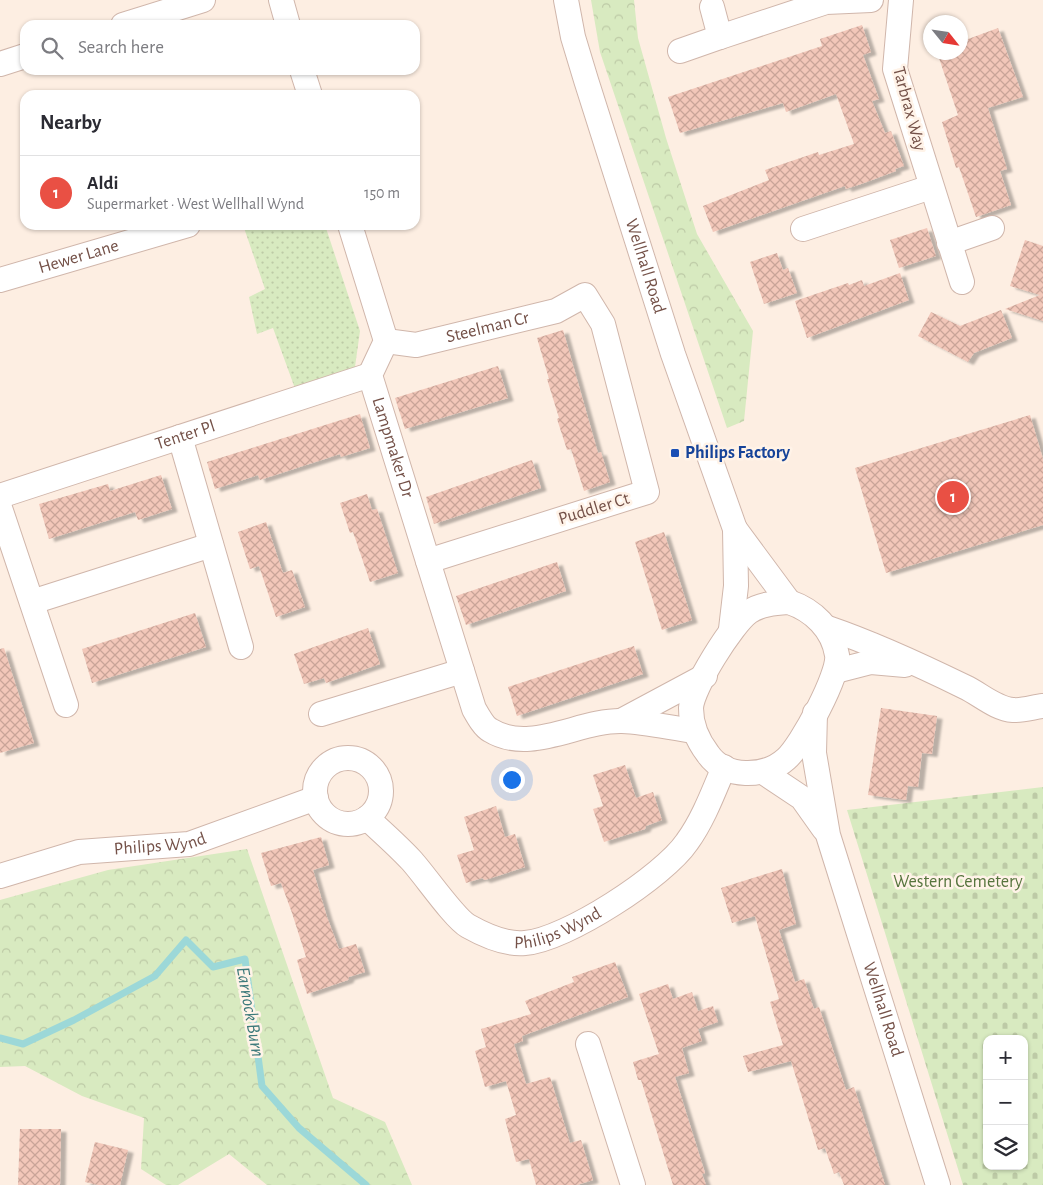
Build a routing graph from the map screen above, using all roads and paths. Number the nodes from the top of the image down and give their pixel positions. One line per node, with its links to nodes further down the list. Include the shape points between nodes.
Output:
1 (203, 0): 7 (street)
2 (281, 0): 8 (street)
3 (566, 0): 29 (street, Wellhall Road, via 573,37 673,354)
4 (871, 0): 9 (street, via 826,2)
5 (901, 0): 15 (street, Tarbrax Way, via 894,69)
6 (712, 7): 9 (street)
7 (139, 20)
8 (287, 20)
9 (720, 37): 10 (street)
10 (680, 51)
11 (20, 58): 12 (street)
12 (0, 64)
13 (304, 75): 14 (street)
14 (308, 90)
15 (931, 187): 16 (street); 20 (street, Tarbrax Way)
16 (803, 228)
17 (992, 228): 20 (street)
18 (171, 230): 21 (street, Hewer Lane)
19 (352, 230): 24 (street)
20 (949, 243): 22 (street, Tarbrax Way)
21 (0, 280)
22 (962, 282)
23 (585, 296): 24 (street, Steelman Cr, via 556,310 416,345); 31 (street, Puddler Ct, via 603,324 647,492)
24 (386, 341): 25 (street, Lampmaker Dr)
25 (370, 375): 26 (street, Tenter Pl); 31 (street, Lampmaker Dr)
26 (180, 437): 27 (street, Tenter Pl); 30 (street)
27 (0, 496)
28 (0, 508): 32 (street)
29 (735, 529): 33 (street, Wellhall Road); 35 (street, Wellhall Road, via 736,586)
30 (211, 545): 32 (street); 36 (street)
31 (428, 561): 38 (street, Lampmaker Dr)
32 (32, 602): 41 (street)
33 (789, 602): 34 (street, Wellhall Road, via 804,607); 35 (street, Wellhall Road, via 750,611)
34 (828, 628): 37 (street); 39 (street, Wellhall Road, via 838,656)
35 (731, 629): 40 (street, Wellhall Road)
36 (241, 647)
37 (922, 666): 39 (street, via 871,662); 42 (street, via 1002,707 1014,710)
38 (462, 671): 43 (street); 45 (street, Lampmaker Dr, via 474,709 488,730 510,739 528,739)
39 (836, 671): 44 (street, Wellhall Road)
40 (705, 676): 45 (street, Lampmaker Dr); 46 (street, Wellhall Road, via 691,708)
41 (66, 705)
42 (1043, 706)
43 (321, 714)
44 (816, 714): 48 (street, Wellhall Road, via 786,760); 51 (street, Wellhall Road, via 814,753)
45 (621, 721): 46 (street, Lampmaker Dr)
46 (694, 731): 47 (street, Wellhall Road, via 708,756)
47 (724, 767): 48 (street, Wellhall Road, via 742,774); 50 (street, Philips Wynd, via 704,814 687,843 661,872 561,932 525,943 495,939 466,925 410,859)
48 (763, 772): 51 (street, Wellhall Road, via 802,798)
49 (316, 798): 50 (street, via 319,808 336,822 357,823); 50 (street, via 318,777 324,768 344,759 364,763 376,774 381,790 379,800); 52 (street, Philips Wynd, via 189,844 80,852)
50 (367, 818)
51 (828, 835): 55 (street, Wellhall Road)
52 (0, 876)
53 (588, 1044): 54 (street)
54 (633, 1185)
55 (938, 1185)

